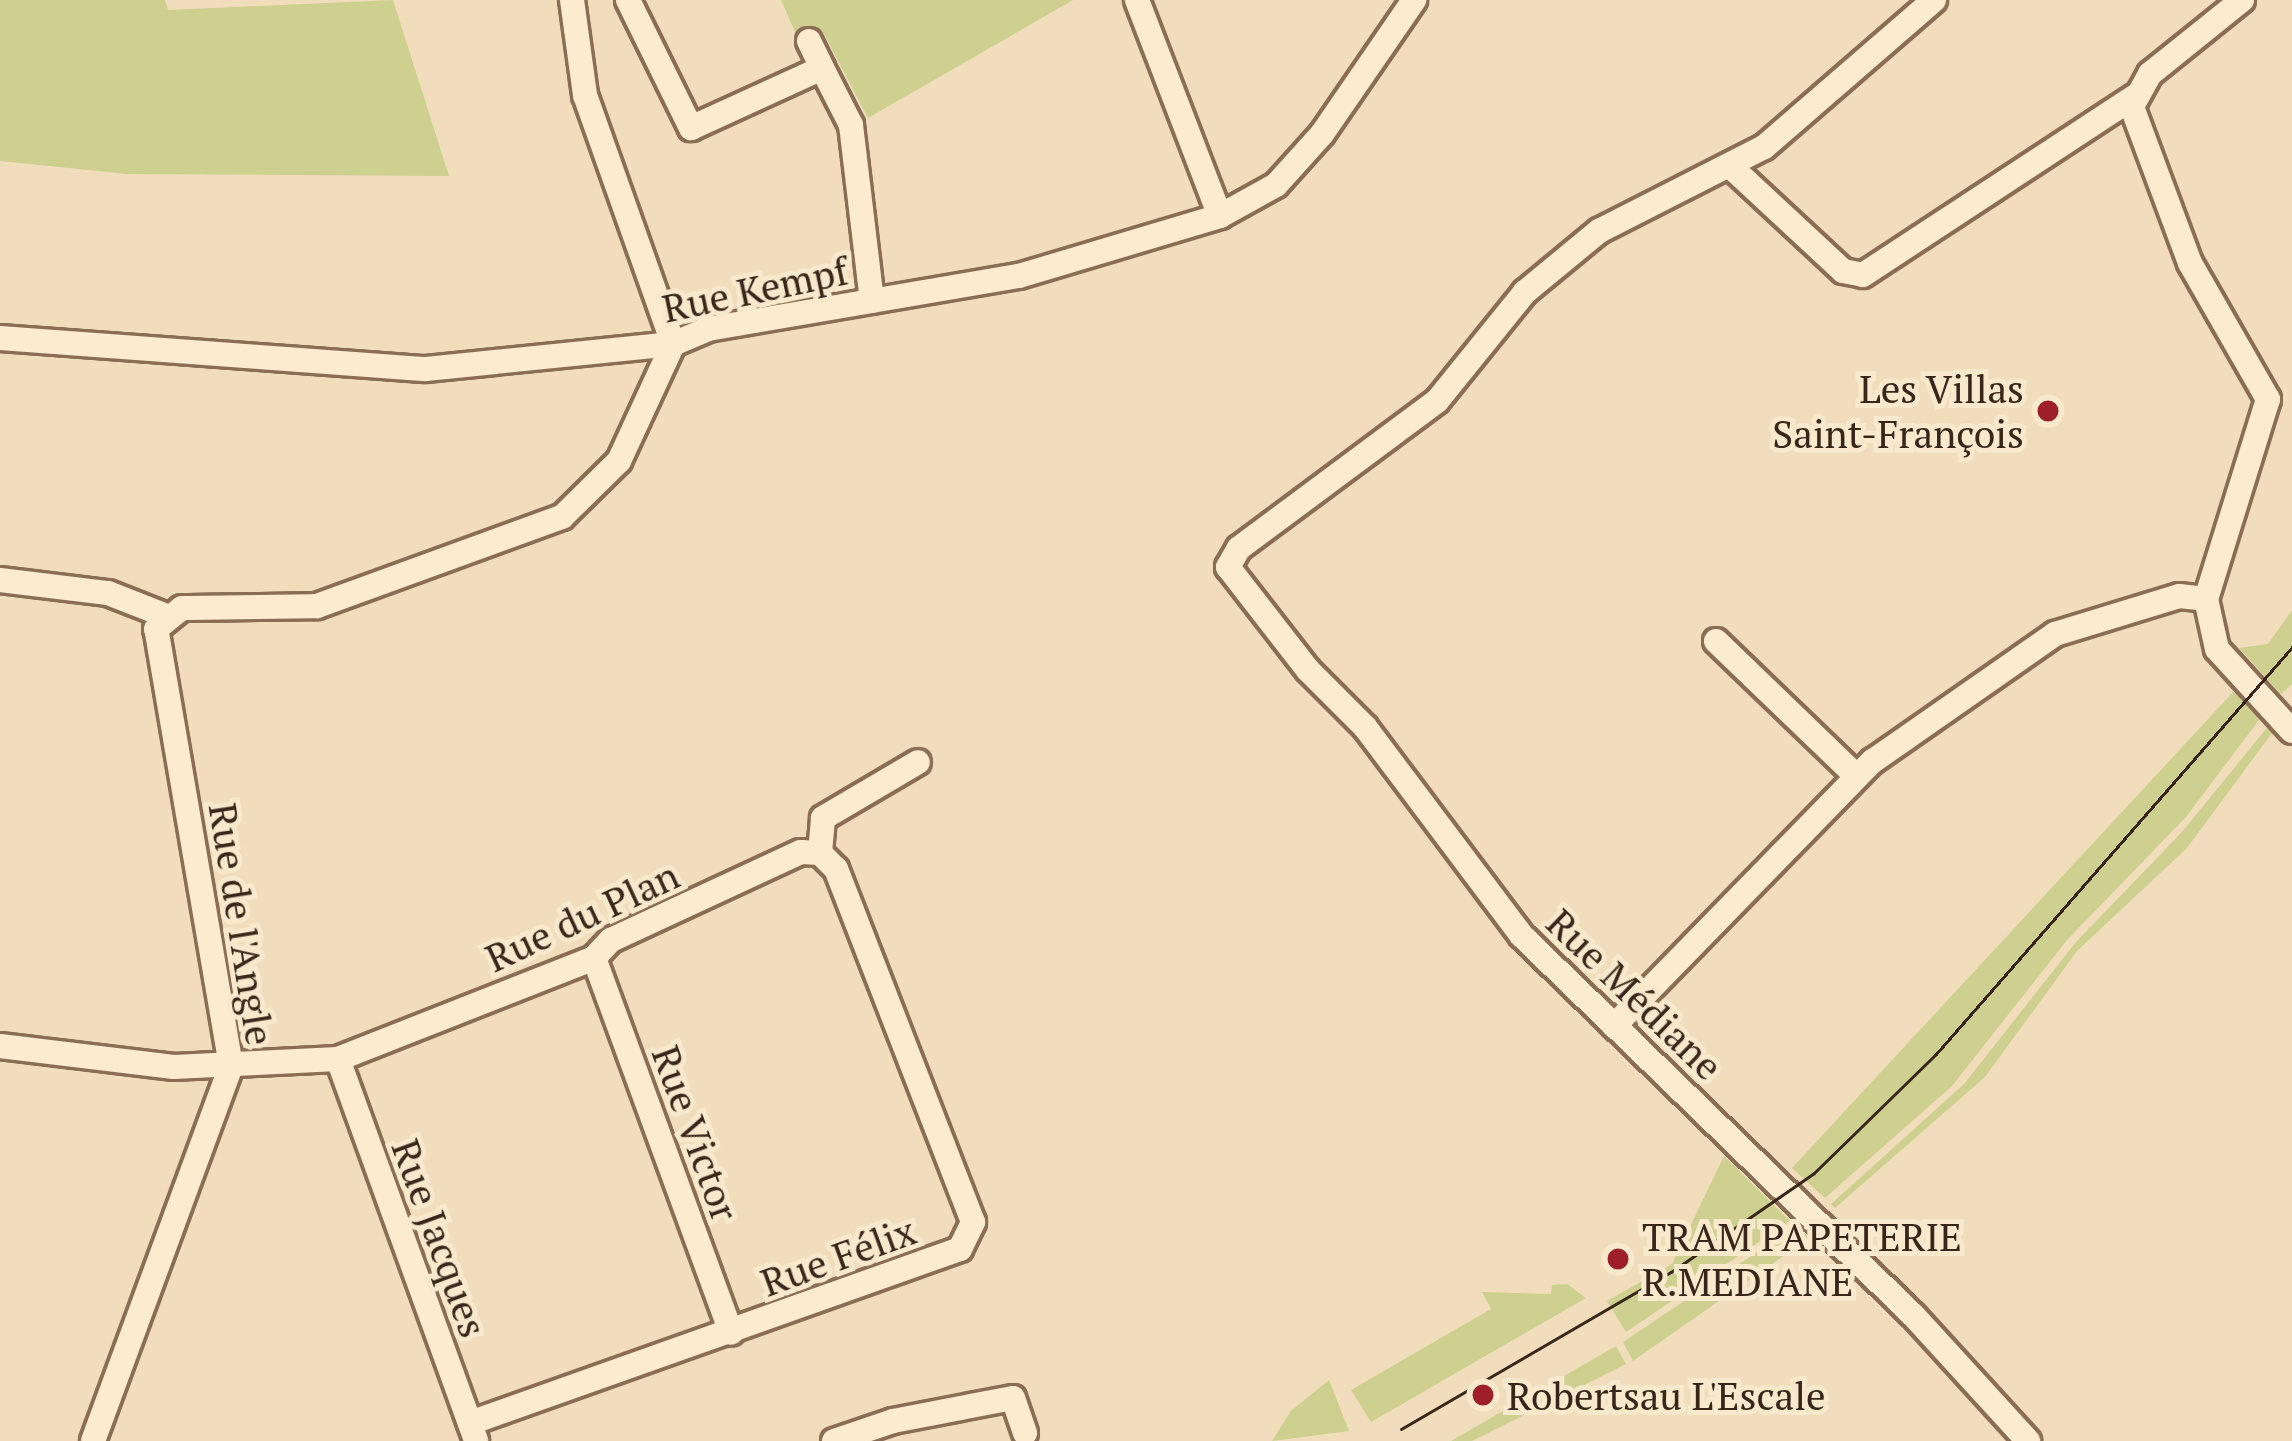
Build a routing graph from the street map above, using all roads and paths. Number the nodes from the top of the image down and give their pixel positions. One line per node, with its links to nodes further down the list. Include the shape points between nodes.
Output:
1 (572, 0): 14 (street, via 585,95)
2 (628, 0): 8 (street, via 691,128)
3 (1136, 0): 11 (street)
4 (1414, 0): 11 (street, Rue Kempf, via 1322,134 1276,184)
5 (1934, 0): 10 (street, via 1764,147)
6 (2242, 0): 9 (street, via 2150,74)
7 (809, 41): 8 (street)
8 (822, 68): 12 (street, via 851,125)
9 (2134, 97): 10 (street, via 1863,275 1843,271); 16 (street, via 2190,263 2268,399)
10 (1730, 166): 24 (street, Rue Médiane, via 1643,202 1566,257 1515,303 1437,401 1257,534 1228,567 1457,842 1522,936)
11 (1220, 216): 12 (street, Rue Kempf, via 1019,276)
12 (872, 302): 14 (street, Rue Kempf, via 708,329)
13 (0, 338): 14 (street, Rue Kempf, via 426,369)
14 (673, 344): 17 (street, via 619,460 562,517 317,606)
15 (0, 580): 17 (street, via 108,593)
16 (2206, 599): 19 (street, via 2217,649); 21 (street, via 2179,596 2055,634)
17 (164, 615): 27 (street, Rue de l'Angle, via 156,629 158,663 228,1020)
18 (1716, 641): 21 (street)
19 (2292, 731)
20 (918, 762): 22 (street, via 824,818)
21 (1854, 774): 24 (street)
22 (820, 853): 23 (street, Rue du Plan, via 801,852 611,940); 28 (street, Rue Félix, via 836,869 973,1222 960,1250)
23 (594, 958): 26 (street, Rue du Plan); 28 (street, Rue Victor)
24 (1614, 1026): 33 (street, Rue Médiane, via 1913,1315)
25 (0, 1046): 27 (street, Rue du Plan, via 123,1064)
26 (338, 1059): 27 (street, Rue du Plan); 29 (street, Rue Jacques)
27 (230, 1066): 31 (street, Rue de l'Angle)
28 (731, 1333): 29 (street, Rue Félix)
29 (473, 1432)
30 (1025, 1433): 32 (street, via 1012,1398 892,1420)
31 (93, 1441)
32 (834, 1441)
33 (2028, 1441)

